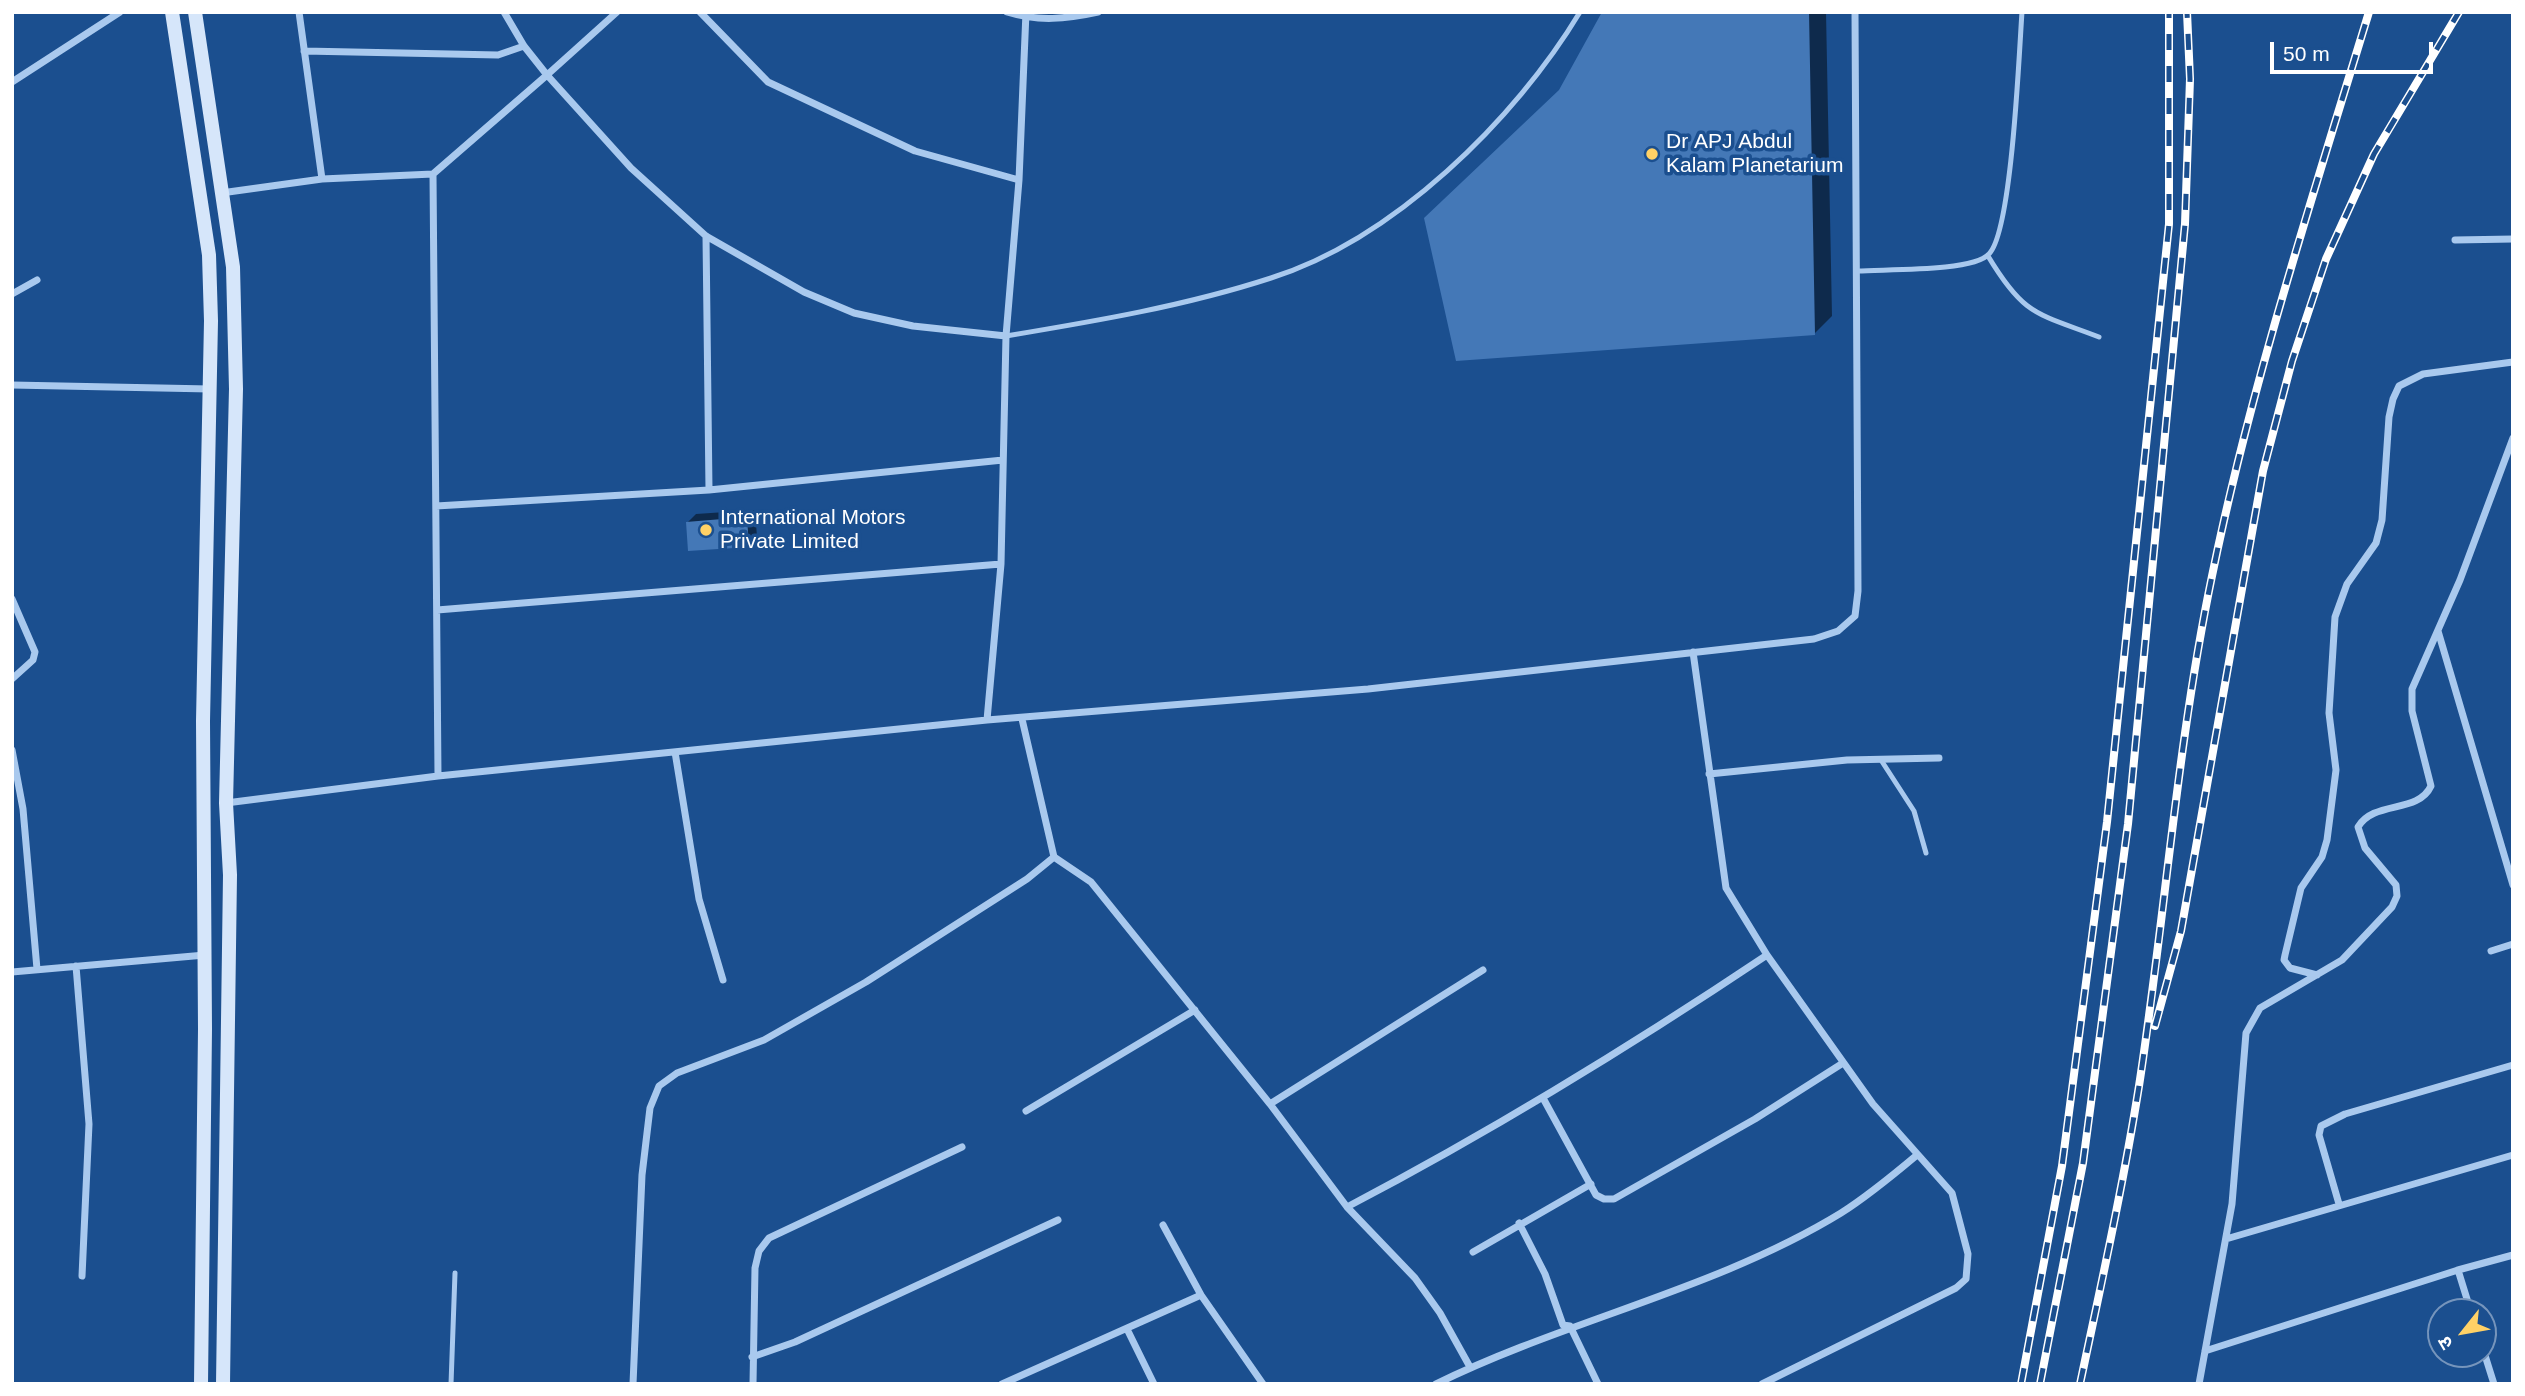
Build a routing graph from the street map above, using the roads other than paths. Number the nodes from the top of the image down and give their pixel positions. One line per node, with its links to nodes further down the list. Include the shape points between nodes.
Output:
1 (120, 12): 17 (street)
2 (172, 12): 33 (main road, via 209,255)
3 (195, 12): 21 (main road)
4 (299, 12): 15 (street)
5 (504, 12): 14 (street)
6 (617, 12): 16 (street)
7 (700, 12): 20 (street, via 768,82 915,151)
8 (1007, 12): 13 (street)
9 (1098, 12): 13 (street, via 1062,20)
10 (1580, 12): 29 (lane, via 1556,53 1499,120 1414,201 1351,242 1274,278 1142,313)
11 (1855, 12): 26 (street)
12 (2022, 12): 25 (lane, via 2002,223)
13 (1026, 15): 20 (street)
14 (524, 46): 15 (street, via 498,55); 16 (street)
15 (304, 51): 19 (street)
16 (547, 75): 18 (street); 22 (street, via 631,168)
17 (12, 82)
18 (433, 174): 19 (street); 37 (street)
19 (322, 179): 21 (street)
20 (1019, 180): 29 (street)
21 (221, 193): 52 (main road, via 233,267 236,389)
22 (706, 236): 29 (street, via 804,292 854,313 913,326); 36 (street)
23 (2513, 239): 24 (street)
24 (2455, 240)
25 (1989, 256): 26 (lane, via 1968,264); 30 (lane, via 2009,291 2031,311)
26 (1858, 271): 42 (street, via 1855,616 1838,631 1814,639)
27 (37, 280): 28 (street)
28 (12, 294)
29 (1006, 336): 35 (street)
30 (2099, 337)
31 (2513, 362): 66 (street, via 2423,374 2399,386 2393,399 2376,543 2347,584 2335,617 2329,713 2336,770 2327,840 2322,857 2301,888 2284,960 2290,968)
32 (12, 385): 33 (street)
33 (210, 388): 60 (main road, via 203,721)
34 (2513, 438): 41 (street)
35 (1003, 460): 36 (street); 38 (street)
36 (709, 490): 37 (street)
37 (436, 506): 40 (street)
38 (1001, 564): 40 (street); 45 (street)
39 (12, 599): 43 (street, via 35,652 33,660)
40 (437, 610): 51 (street)
41 (2438, 631): 57 (street); 66 (street, via 2411,697 2431,786 2419,800 2373,813 2358,827 2365,848 2396,885 2397,896 2342,960)
42 (1693, 652): 44 (street, via 1368,689); 50 (street)
43 (12, 679)
44 (1022, 719): 45 (street); 56 (street)
45 (987, 720): 47 (street)
46 (12, 750): 53 (street)
47 (675, 752): 51 (street); 67 (street, via 699,899)
48 (1939, 758): 49 (street)
49 (1881, 760): 50 (street); 55 (lane, via 1914,811)
50 (1709, 774): 61 (street, via 1726,888)
51 (439, 776): 52 (street)
52 (226, 803): 97 (main road, via 230,875)
53 (23, 808): 54 (street); 63 (street)
54 (12, 810)
55 (1926, 853)
56 (1054, 857): 68 (street, via 1091,882); 99 (street, via 866,982 764,1040 677,1073 659,1086 650,1108 642,1175)
57 (2513, 885)
58 (2513, 944): 59 (street)
59 (2491, 951)
60 (205, 955): 62 (street); 96 (main road)
61 (1767, 955): 69 (street); 71 (street)
62 (76, 966): 63 (street); 88 (street, via 89,1125)
63 (37, 969): 65 (street)
64 (1483, 970): 72 (street)
65 (12, 972)
66 (2318, 975): 83 (street, via 2260,1008 2246,1033 2236,1175)
67 (723, 979)
68 (1195, 1010): 72 (street); 73 (street)
69 (1843, 1063): 75 (street); 77 (street, via 1614,1199 1596,1195)
70 (2513, 1065): 78 (street, via 2345,1114 2321,1126 2319,1135)
71 (1543, 1098): 77 (street); 79 (street, via 1457,1150)
72 (1270, 1104): 79 (street)
73 (1026, 1111)
74 (962, 1147): 94 (street, via 769,1238 759,1251 755,1268)
75 (1917, 1155): 91 (street, via 1840,1213 1786,1242); 106 (street, via 1952,1193 1968,1254 1966,1279)
76 (2513, 1155): 78 (street)
77 (1591, 1184): 81 (street)
78 (2339, 1204): 83 (street)
79 (1347, 1207): 95 (street, via 1415,1278)
80 (1058, 1220): 94 (street, via 795,1342)
81 (1519, 1223): 84 (street); 91 (street, via 1545,1274 1563,1325)
82 (1163, 1225): 89 (street)
83 (2226, 1239): 93 (street)
84 (1473, 1252)
85 (2513, 1255): 86 (street)
86 (2458, 1270): 90 (street); 93 (street)
87 (455, 1273): 98 (lane)
88 (82, 1276)
89 (1201, 1294): 92 (street); 103 (street)
90 (2467, 1298)
91 (1570, 1326): 95 (street); 105 (street)
92 (1127, 1329): 101 (street); 102 (street)
93 (2205, 1351): 107 (street)
94 (752, 1357): 100 (street)
95 (1470, 1367): 104 (street)
96 (201, 1384)
97 (223, 1384)
98 (451, 1384)
99 (633, 1384)
100 (754, 1384)
101 (1002, 1384)
102 (1154, 1384)
103 (1264, 1384)
104 (1436, 1384)
105 (1598, 1384)
106 (1762, 1384)
107 (2199, 1384)

